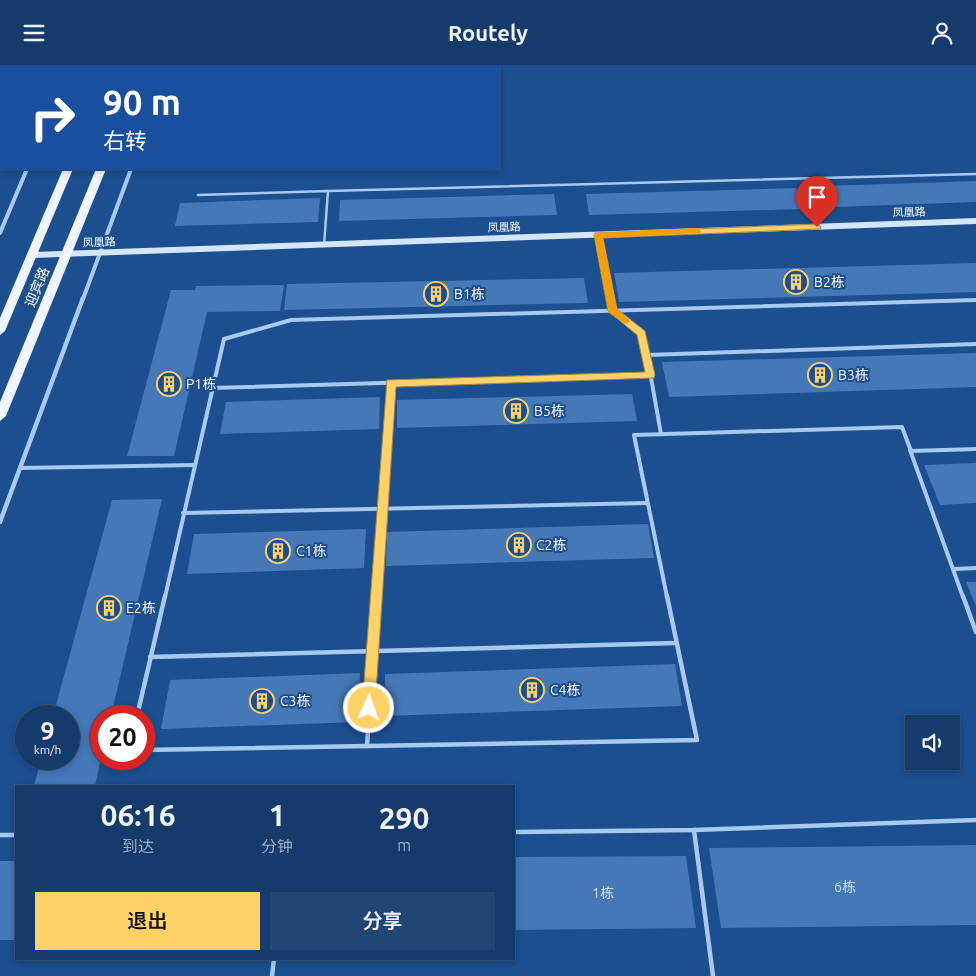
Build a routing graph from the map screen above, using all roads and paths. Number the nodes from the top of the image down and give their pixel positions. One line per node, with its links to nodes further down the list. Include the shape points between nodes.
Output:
1 (27, 170): 9 (street)
2 (68, 170): 14 (main road, 迎宾路)
3 (101, 170): 13 (main road, 迎宾路)
4 (131, 170): 12 (street)
5 (976, 173): 6 (lane)
6 (328, 191): 7 (lane); 11 (lane)
7 (198, 195)
8 (976, 221): 10 (street, 凤凰路)
9 (0, 233)
10 (598, 235): 11 (street, 凤凰路); 16 (lane)
11 (324, 245): 12 (street, 凤凰路)
12 (100, 253): 13 (street, 凤凰路); 28 (street)
13 (65, 254): 14 (street, 凤凰路); 23 (main road, 迎宾路)
14 (33, 255): 17 (main road, 迎宾路)
15 (976, 300): 16 (lane)
16 (613, 311): 19 (lane, via 641,333); 22 (lane, via 291,320 224,339)
17 (0, 331)
18 (976, 343): 19 (lane)
19 (647, 355): 20 (lane)
20 (650, 375): 21 (lane); 24 (lane)
21 (391, 383): 22 (lane); 30 (lane)
22 (212, 388): 27 (lane)
23 (0, 416)
24 (661, 434): 26 (lane, via 902,427); 29 (lane, via 634,435)
25 (976, 449): 26 (lane)
26 (911, 451): 34 (lane)
27 (194, 465): 28 (lane); 31 (lane)
28 (20, 467): 32 (street)
29 (647, 503): 30 (lane); 36 (lane)
30 (382, 509): 31 (lane); 37 (lane)
31 (183, 513): 38 (lane)
32 (0, 521)
33 (976, 568): 34 (lane)
34 (953, 569): 35 (lane)
35 (976, 632)
36 (676, 643): 37 (lane); 40 (lane, via 697,740)
37 (372, 651): 38 (lane); 40 (lane)
38 (150, 657): 39 (lane)
39 (139, 705)
40 (366, 746): 41 (lane)
41 (155, 750)
42 (976, 820): 43 (lane)
43 (694, 830): 44 (lane); 49 (lane)
44 (515, 832)
45 (0, 835): 46 (lane)
46 (15, 835)
47 (274, 960): 48 (lane)
48 (272, 976)
49 (713, 976)

